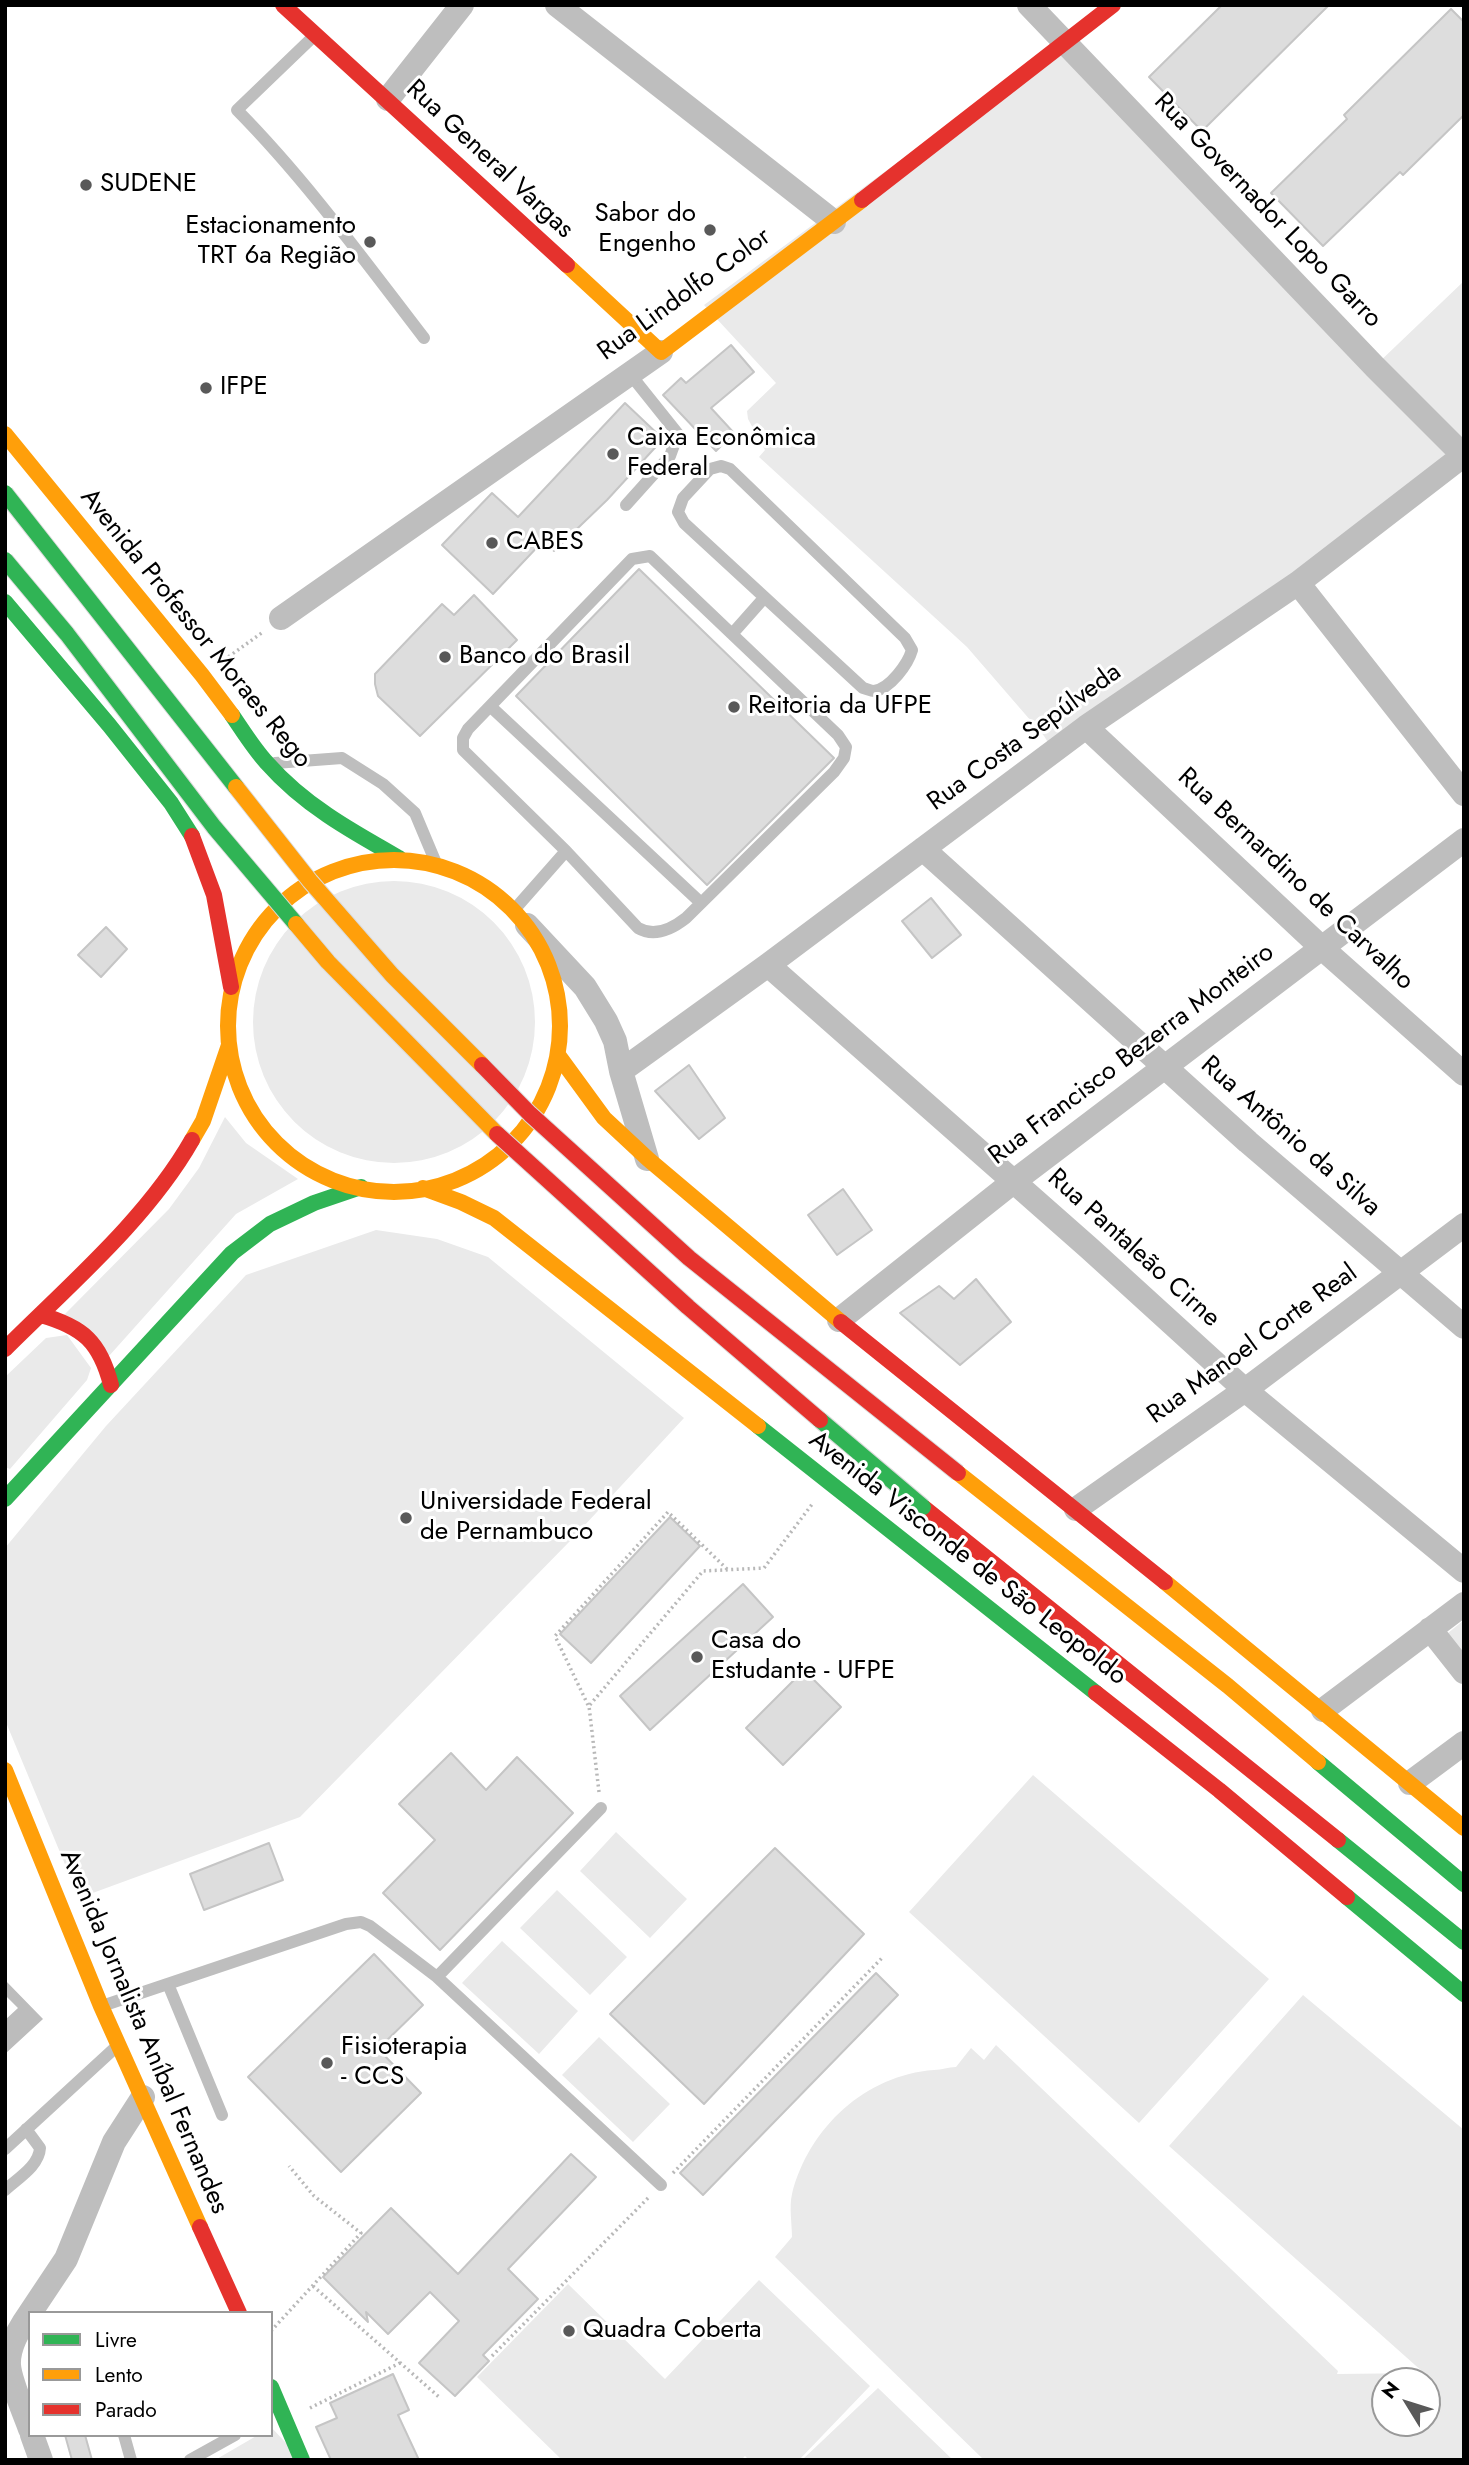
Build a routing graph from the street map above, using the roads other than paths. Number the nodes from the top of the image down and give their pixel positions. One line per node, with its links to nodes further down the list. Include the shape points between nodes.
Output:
1 (283, 5): 6 (main road, Rua General Vargas)
2 (462, 5): 8 (street)
3 (557, 5): 9 (street)
4 (1029, 5): 7 (street, Rua Governador Lopo Garro)
5 (1112, 5): 7 (main road, Rua Lindolfo Color)
6 (316, 34): 8 (main road, Rua General Vargas); 10 (lane, via 237,110 327,212)
7 (1065, 41): 9 (main road, Rua Lindolfo Color); 14 (street, Rua Governador Lopo Garro)
8 (388, 99): 11 (main road, Rua General Vargas)
9 (834, 222): 11 (main road, Rua Lindolfo Color)
10 (424, 338)
11 (661, 352): 12 (street, Rua Lindolfo Color)
12 (630, 374): 16 (lane, via 678,434 670,456); 21 (street, Rua Lindolfo Color)
13 (5, 434): 25 (main road, Avenida Professor Moraes Rego)
14 (1464, 455): 18 (street, Rua Costa Sepúlveda)
15 (5, 493): 66 (main road, bridge, via 310,881 392,975 530,1115 689,1258 1228,1686)
16 (626, 505)
17 (5, 560): 67 (main road, Avenida Visconde de São Leopoldo, bridge, via 214,827 328,962 504,1140 688,1307 923,1507)
18 (1298, 583): 24 (street, Rua Costa Sepúlveda); 26 (street)
19 (764, 598): 19 (lane, via 684,523 678,512 683,498 710,469 730,469 905,638 912,650 909,660 886,686 874,691 863,688); 22 (lane)
20 (5, 602): 36 (main road, via 116,732 194,841 223,933)
21 (281, 618)
22 (733, 634): 23 (lane, via 650,556 638,557); 32 (lane, via 846,747 834,772)
23 (490, 706): 29 (lane, via 468,729 463,750); 32 (lane)
24 (1086, 727): 28 (street, Rua Costa Sepúlveda); 34 (street, Rua Bernardino de Carvalho)
25 (267, 763): 30 (main road, Avenida Professor Moraes Rego, via 307,802); 31 (lane, via 342,758 383,784 415,813)
26 (1464, 794)
27 (1464, 841): 34 (street, Rua Francisco Bezerra Monteiro)
28 (923, 849): 35 (street, Rua Costa Sepúlveda); 39 (street, Rua Antônio da Silva)
29 (566, 851): 32 (lane, via 646,933 672,929); 33 (lane)
30 (399, 858): 31 (main road); 36 (main road, via 342,867 291,894 253,937)
31 (436, 863): 33 (main road, via 471,877 502,897)
32 (700, 902)
33 (520, 917): 38 (main road, via 550,968 560,1017); 40 (street, via 585,987 615,1041)
34 (1324, 948): 39 (street, Rua Francisco Bezerra Monteiro); 41 (street, Rua Bernardino de Carvalho)
35 (768, 965): 40 (street, Rua Costa Sepúlveda); 43 (street, Rua Pantaleão Cirne)
36 (231, 990): 37 (main road)
37 (230, 1041): 44 (main road, via 235,1077 248,1110 268,1139 295,1163 326,1179); 48 (main road, via 203,1121 175,1170 145,1208)
38 (558, 1055): 42 (main road, via 604,1118); 45 (main road, via 547,1093 519,1139 476,1173)
39 (1165, 1067): 43 (street, Rua Francisco Bezerra Monteiro); 47 (street, Rua Antônio da Silva)
40 (621, 1071): 42 (street)
41 (1464, 1074)
42 (648, 1159): 49 (main road)
43 (1013, 1182): 49 (street, Rua Francisco Bezerra Monteiro); 53 (street, Rua Pantaleão Cirne)
44 (361, 1187): 45 (main road); 52 (main road, via 270,1224 232,1253)
45 (423, 1188): 70 (main road, Avenida Visconde de São Leopoldo, via 494,1218 1219,1790)
46 (1464, 1225): 47 (street, Rua Manoel Corte Real)
47 (1400, 1274): 50 (street, Rua Antônio da Silva); 53 (street, Rua Manoel Corte Real)
48 (41, 1315): 51 (main road); 52 (main road, via 82,1330 97,1345)
49 (839, 1320): 55 (main road)
50 (1464, 1327)
51 (5, 1349)
52 (111, 1385): 54 (main road)
53 (1245, 1390): 55 (street, Rua Manoel Corte Real); 56 (street, Rua Pantaleão Cirne)
54 (8, 1493)
55 (1076, 1509): 60 (main road)
56 (1464, 1571)
57 (1464, 1604): 58 (street)
58 (1430, 1629): 59 (street); 60 (street)
59 (1464, 1672)
60 (1323, 1710): 63 (main road)
61 (1464, 1743): 63 (street)
62 (5, 1770): 71 (main road, Avenida Jornalista Aníbal Fernandes)
63 (1410, 1783): 65 (main road)
64 (601, 1808): 68 (lane)
65 (1464, 1828)
66 (1464, 1884)
67 (1464, 1942)
68 (437, 1977): 69 (lane, via 361,1922); 77 (lane)
69 (167, 1984): 71 (lane); 74 (lane)
70 (1464, 1994)
71 (101, 2006): 72 (main road, Avenida Jornalista Aníbal Fernandes)
72 (119, 2044): 73 (main road, Avenida Jornalista Aníbal Fernandes); 75 (lane)
73 (143, 2097): 79 (street, via 114,2142 66,2259); 80 (main road, Avenida Jornalista Aníbal Fernandes)
74 (222, 2115)
75 (26, 2129): 76 (lane); 78 (lane, via 40,2148 40,2156)
76 (5, 2149)
77 (661, 2185)
78 (5, 2190)
79 (31, 2311)
80 (238, 2311)
81 (28, 2316): 83 (street, via 9,2365)
82 (276, 2413): 90 (main road)
83 (28, 2423)
84 (33, 2437): 87 (street)
85 (125, 2437): 88 (lane)
86 (231, 2437): 89 (lane)
87 (41, 2460)
88 (131, 2460)
89 (190, 2460)
90 (302, 2460)

